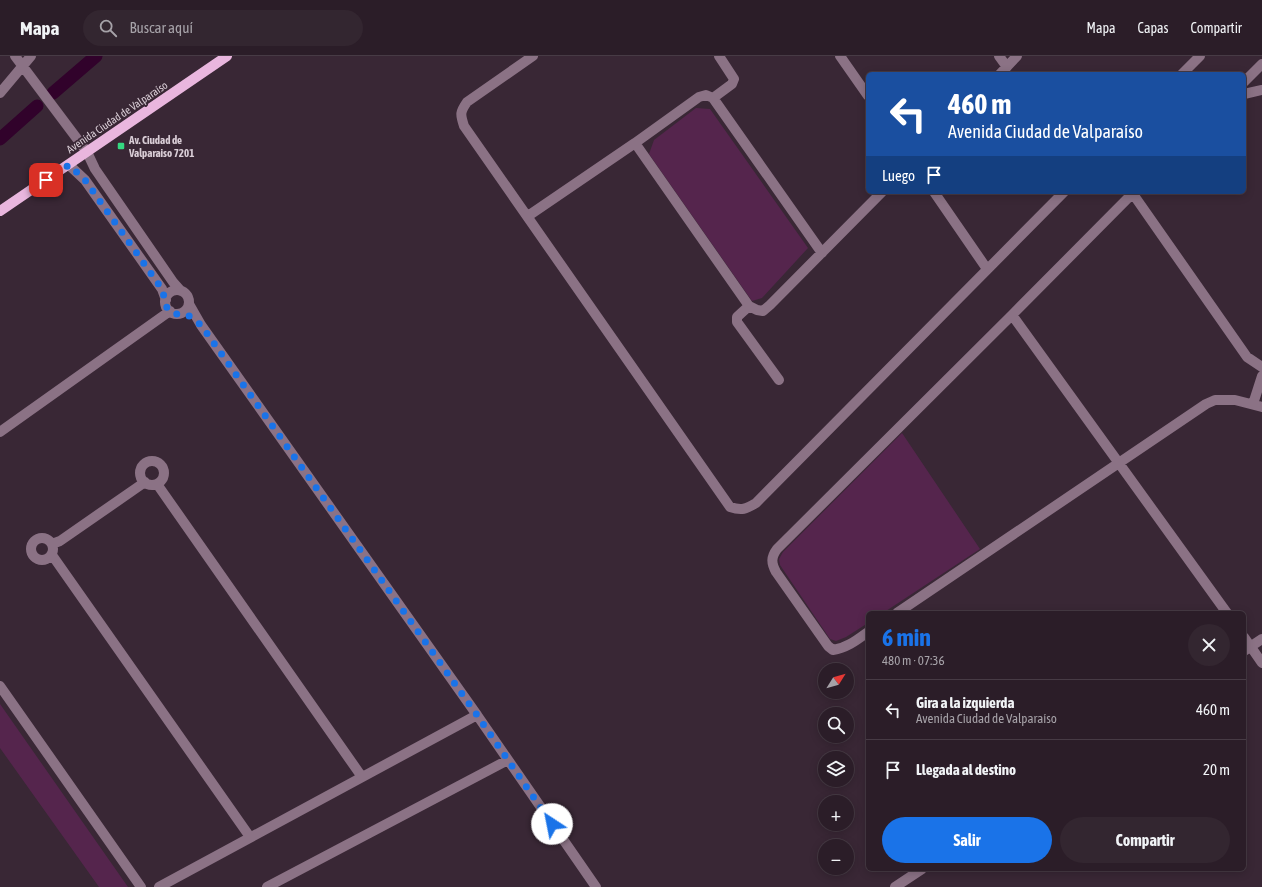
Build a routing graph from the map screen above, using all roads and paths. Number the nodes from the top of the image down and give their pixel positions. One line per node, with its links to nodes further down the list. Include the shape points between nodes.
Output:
1 (15, 56): 11 (street)
2 (31, 56): 11 (street)
3 (227, 56): 21 (main road, Avenida Ciudad de Valparaíso)
4 (533, 56): 29 (street, via 467,102 461,111 464,126)
5 (720, 56): 19 (street, via 734,78 732,84)
6 (840, 56): 17 (street)
7 (999, 56): 12 (street)
8 (1017, 56): 12 (street)
9 (1200, 56): 13 (street)
10 (1262, 64): 14 (street)
11 (22, 66): 16 (street); 21 (street)
12 (1004, 70)
13 (1184, 72)
14 (1246, 80)
15 (1262, 90): 18 (street)
16 (0, 93)
17 (866, 93)
18 (1246, 94)
19 (712, 98): 20 (street, via 706,95 699,97); 30 (street)
20 (635, 143): 29 (street); 35 (street)
21 (87, 152): 22 (main road, Avenida Ciudad de Valparaíso); 32 (street, via 95,169)
22 (69, 165): 28 (main road, Avenida Ciudad de Valparaíso); 33 (street, via 85,180 162,289)
23 (880, 194): 30 (street)
24 (935, 194): 31 (street)
25 (1062, 194): 31 (street)
26 (1133, 194): 37 (street)
27 (1135, 194): 39 (street, via 1247,357)
28 (0, 211)
29 (528, 216): 31 (street, via 730,506 739,510 756,503)
30 (822, 253): 35 (street, via 763,311)
31 (987, 270)
32 (181, 291): 33 (street, via 170,293); 34 (street, via 188,296)
33 (166, 300): 36 (street, via 167,308)
34 (189, 304): 36 (street, via 185,311); 38 (street)
35 (749, 306): 41 (street, via 737,316 737,322)
36 (174, 312): 38 (street, via 189,316); 43 (street)
37 (1012, 316): 44 (street); 49 (street, via 777,548 772,556 776,572 828,646 833,650 841,649)
38 (201, 325): 54 (street)
39 (1262, 367)
40 (1262, 376): 42 (street)
41 (779, 380)
42 (1258, 405): 44 (street, via 1235,400 1215,400)
43 (0, 432)
44 (1119, 462): 47 (street); 48 (street)
45 (145, 482): 46 (street); 46 (street, via 141,475 142,467 148,462 156,462 162,467 164,474); 57 (street, via 60,541 52,550)
46 (157, 484): 56 (street)
47 (900, 611)
48 (1226, 611)
49 (866, 633)
50 (1262, 639): 51 (street)
51 (1247, 649): 52 (street)
52 (1262, 663)
53 (0, 686): 59 (street)
54 (477, 715): 55 (street); 56 (street)
55 (508, 760): 61 (street); 62 (street)
56 (362, 777): 57 (street)
57 (250, 837): 60 (street)
58 (919, 871): 63 (street)
59 (141, 887)
60 (159, 887)
61 (267, 887)
62 (596, 887)
63 (895, 887)

